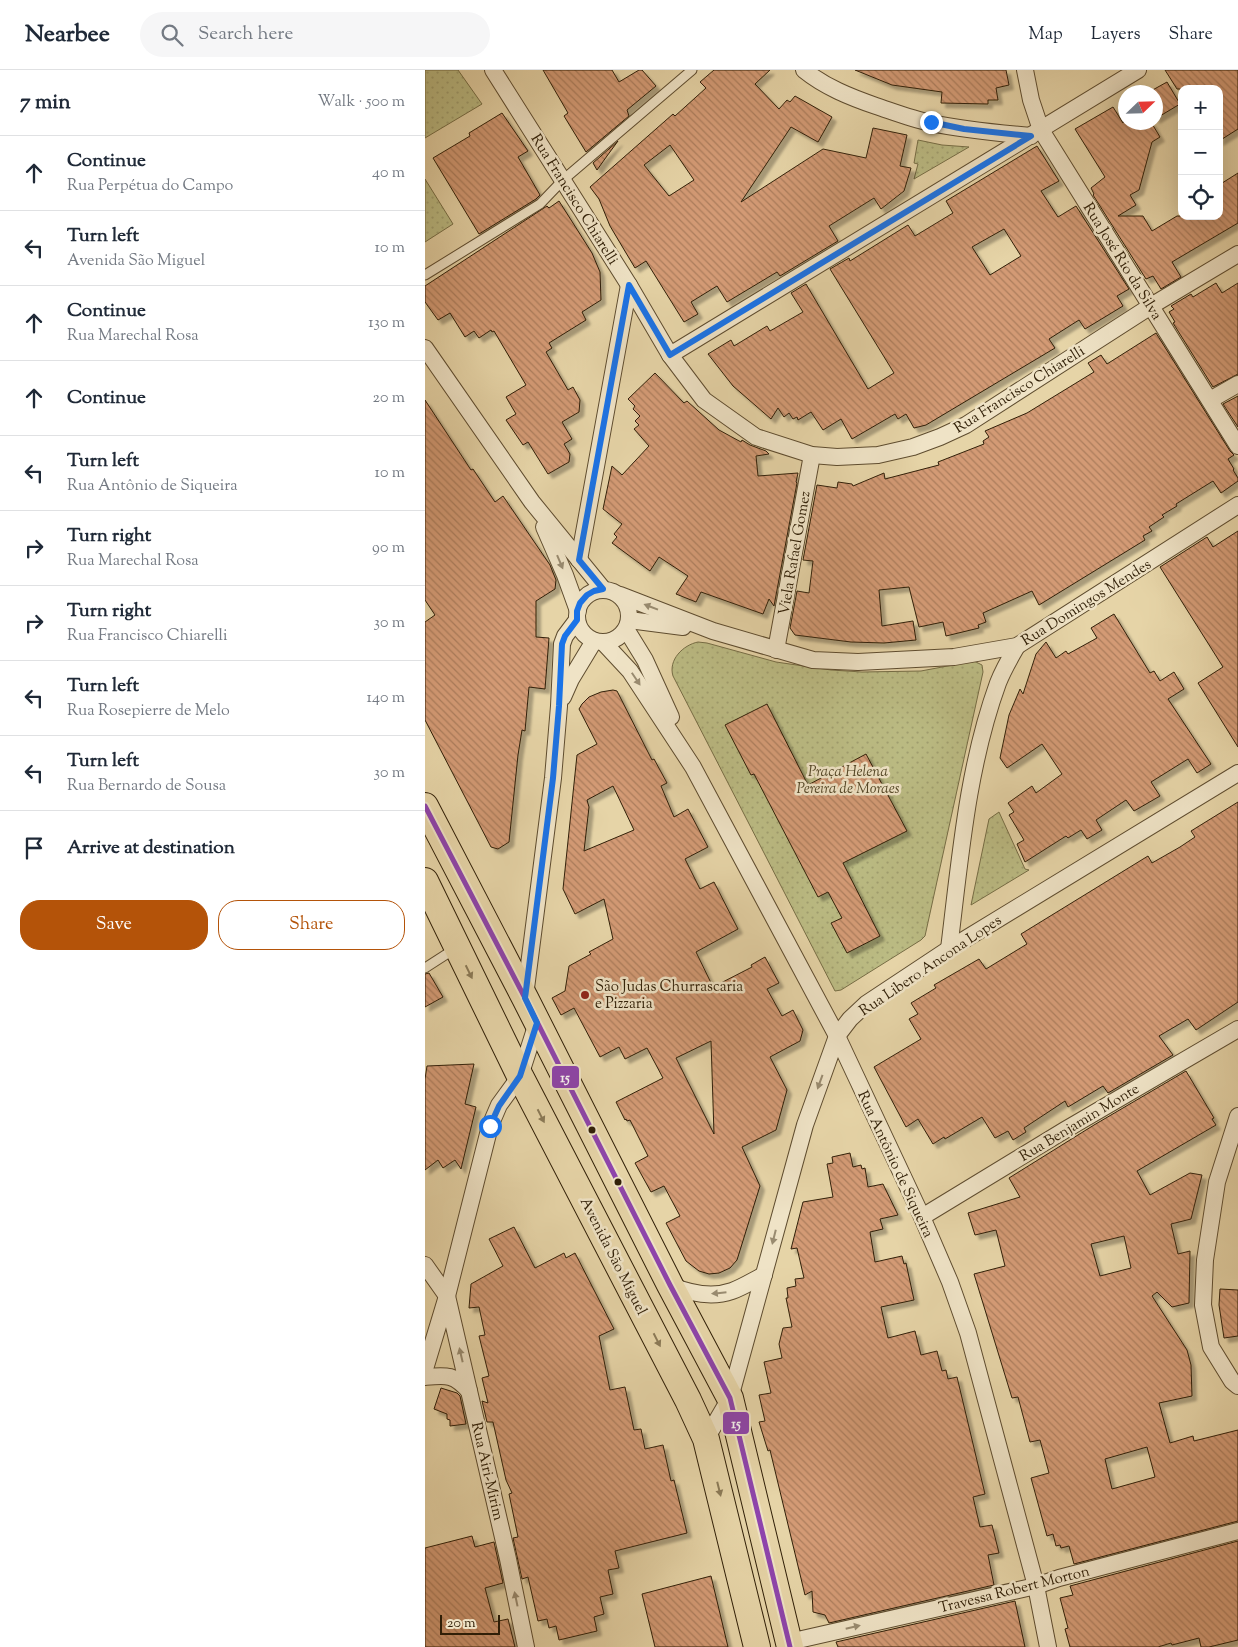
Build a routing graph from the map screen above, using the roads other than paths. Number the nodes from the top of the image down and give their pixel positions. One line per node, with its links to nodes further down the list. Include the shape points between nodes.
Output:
1 (493, 70): 7 (street, Rua Francisco Chiarelli)
2 (692, 70): 7 (lane)
3 (804, 70): 6 (street, via 819,82 903,115 964,129)
4 (1025, 70): 6 (street, Rua José Rio da Silva)
5 (1138, 70): 6 (street)
6 (1036, 133): 11 (street, Rua José Rio da Silva); 13 (street)
7 (563, 180): 9 (lane, via 540,204); 10 (street, Rua Francisco Chiarelli)
8 (1238, 254): 11 (street, Rua Francisco Chiarelli)
9 (425, 275)
10 (629, 285): 13 (street, Rua Francisco Chiarelli); 20 (street)
11 (1151, 306): 15 (street, Rua José Rio da Silva); 17 (street, Rua Francisco Chiarelli, via 966,424 940,437 878,455)
12 (425, 348): 18 (street)
13 (670, 355): 17 (street, Rua Francisco Chiarelli, via 704,400 756,437)
14 (1238, 384): 15 (street)
15 (1210, 400): 16 (street, Rua José Rio da Silva)
16 (1238, 446)
17 (812, 455): 28 (street, Viela Rafael Gomez)
18 (532, 502): 20 (street); 23 (street, one-way to 23, via 562,567)
19 (1238, 505): 27 (street, Rua Domingos Mendes)
20 (579, 560): 21 (street)
21 (603, 589): 22 (street); 23 (street, via 587,595 580,603)
22 (620, 596): 24 (street, via 629,611); 25 (street, Rua Domingos Mendes, one-way to 22)
23 (577, 616): 26 (street, via 581,629); 29 (street, via 562,644)
24 (628, 625): 25 (street, Rua Domingos Mendes); 26 (street, via 613,641); 30 (street, Rua Antônio de Siqueira)
25 (713, 631): 28 (street, Rua Domingos Mendes)
26 (599, 642): 29 (street, via 571,679); 30 (street, Rua Antônio de Siqueira, one-way to 30, via 630,671)
27 (1017, 646): 28 (street, Rua Domingos Mendes, via 954,657 858,662 813,660); 35 (street, via 999,682 973,778)
28 (776, 650)
29 (559, 706): 37 (street)
30 (693, 767): 40 (street, Rua Antônio de Siqueira)
31 (1238, 773): 35 (street, Rua Libero Ancona Lopes)
32 (425, 806): 37 (main road)
33 (425, 881): 34 (main road, Avenida São Miguel, via 434,908)
34 (457, 947): 36 (lane); 41 (main road, Avenida São Miguel, one-way to 41)
35 (949, 949): 40 (street, Rua Libero Ancona Lopes, via 866,1004)
36 (425, 968)
37 (525, 998): 38 (main road)
38 (537, 1023): 41 (street); 46 (main road)
39 (1238, 1029): 43 (street, Rua Benjamin Monte)
40 (837, 1036): 43 (street, Rua Antônio de Siqueira); 45 (street, Rua Libero Ancona Lopes, one-way to 45, via 805,1125)
41 (520, 1076): 47 (street, via 499,1106 490,1126); 53 (main road, Avenida São Miguel, one-way to 53, via 689,1400)
42 (1238, 1116): 50 (street, via 1217,1182 1205,1260 1203,1305 1211,1346)
43 (921, 1217): 55 (street, Rua Antônio de Siqueira, via 950,1282 968,1334)
44 (425, 1265): 47 (street)
45 (764, 1275): 46 (street, one-way to 46, via 731,1291 710,1294 687,1292); 52 (street, Rua Libero Ancona Lopes)
46 (670, 1286): 52 (main road)
47 (447, 1296): 48 (street); 51 (street, Rua Airi-Mirim, one-way to 47)
48 (425, 1369)
49 (425, 1377): 51 (street, via 445,1375 460,1380)
50 (1238, 1386)
51 (469, 1391): 57 (street, Rua Airi-Mirim, one-way to 51)
52 (730, 1398): 53 (street, Rua Libero Ancona Lopes); 56 (main road)
53 (706, 1439): 58 (main road, Avenida São Miguel, one-way to 58)
54 (1238, 1532): 55 (street, Travessa Robert Morton)
55 (1036, 1586): 56 (street, Travessa Robert Morton, one-way to 55); 59 (street, Rua Antônio de Siqueira)
56 (789, 1644)
57 (526, 1647)
58 (757, 1647)
59 (1048, 1647)

